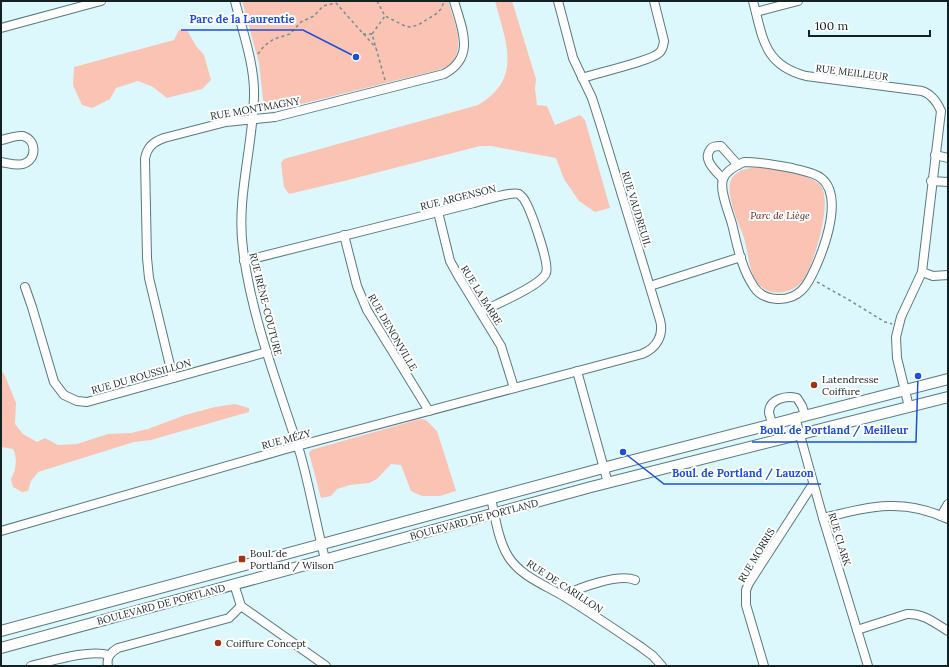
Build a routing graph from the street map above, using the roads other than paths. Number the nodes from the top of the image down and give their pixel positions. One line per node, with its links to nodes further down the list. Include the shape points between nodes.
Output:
1 (101, 1): 9 (street)
2 (234, 1): 11 (street, RUE IRÈNE-COUTURE, via 250,64 254,95)
3 (558, 1): 10 (street, RUE VAUDREUIL, via 573,58)
4 (654, 1): 10 (street, via 664,42 661,52 650,58)
5 (753, 1): 8 (street, RUE MEILLEUR)
6 (798, 1): 8 (street)
7 (451, 2): 11 (street, RUE MONTMAGNY, via 465,43 461,59 455,67 444,74 274,117)
8 (756, 12): 13 (street, RUE MEILLEUR, via 767,49 773,58 792,72 915,90 932,96 941,116)
9 (1, 28)
10 (582, 78): 26 (street, RUE VAUDREUIL, via 592,98)
11 (252, 120): 23 (street, RUE IRÈNE-COUTURE, via 241,219); 31 (street, RUE MONTMAGNY, via 226,122 164,138 153,143 146,153 147,265)
12 (1, 140): 15 (street, via 23,136 32,143 34,151 31,159 24,164)
13 (935, 154): 14 (street); 18 (street, RUE MEILLEUR)
14 (948, 158)
15 (1, 162)
16 (738, 165): 17 (street); 17 (street, via 721,146 712,147 708,151 708,161); 22 (street, via 744,162 775,164 814,174 825,181 831,195 824,246 810,278 800,292 783,299 770,298 759,293)
17 (723, 179): 22 (street, via 725,198)
18 (932, 181): 19 (street); 24 (street, RUE MEILLEUR)
19 (948, 182)
20 (438, 212): 21 (street, RUE ARGENSON); 28 (street, RUE LA BARRE, via 450,261); 28 (street, RUE ARGENSON, via 511,194 517,194 526,202 545,257 546,274 531,287)
21 (344, 235): 23 (street, RUE ARGENSON); 37 (street, RUE DENONVILLE, via 355,281 367,310)
22 (741, 257): 26 (street)
23 (244, 261): 29 (street, RUE IRÈNE-COUTURE)
24 (922, 272): 25 (street, via 933,276); 34 (street, RUE MEILLEUR, via 904,308 896,338)
25 (948, 275)
26 (650, 286): 30 (street, RUE VAUDREUIL, via 662,328 655,346 642,354)
27 (25, 287): 31 (street, RUE DU ROUSSILLON, via 50,373 64,395 77,402 87,402)
28 (481, 312): 33 (street, RUE LA BARRE, via 501,346)
29 (267, 352): 31 (street, RUE DU ROUSSILLON); 41 (street, RUE IRÈNE-COUTURE)
30 (577, 371): 33 (street, RUE MÉZY); 42 (street)
31 (173, 378)
32 (948, 379): 34 (main road, BOULEVARD DE PORTLAND)
33 (514, 388): 37 (street, RUE MÉZY)
34 (904, 390): 36 (street, RUE MEILLEUR); 38 (main road, BOULEVARD DE PORTLAND)
35 (948, 397): 36 (main road, BOULEVARD DE PORTLAND)
36 (909, 407): 40 (main road, BOULEVARD DE PORTLAND)
37 (428, 411): 41 (street, RUE MÉZY)
38 (800, 416): 39 (main road, BOULEVARD DE PORTLAND); 39 (street, via 802,406 797,398 782,398 771,405 769,413); 40 (street, RUE CLARK)
39 (772, 423): 42 (main road, BOULEVARD DE PORTLAND)
40 (800, 434): 43 (main road, BOULEVARD DE PORTLAND); 44 (street, RUE CLARK)
41 (297, 446): 50 (street, RUE MÉZY); 51 (street, RUE IRÈNE-COUTURE)
42 (603, 467): 43 (street); 45 (main road, BOULEVARD DE PORTLAND)
43 (608, 483): 47 (main road, BOULEVARD DE PORTLAND)
44 (813, 484): 49 (street, RUE CLARK); 66 (street, RUE MORRIS, via 746,590 746,605)
45 (491, 498): 47 (street, RUE DE CARILLON); 51 (main road, BOULEVARD DE PORTLAND)
46 (948, 504): 48 (street)
47 (495, 514): 52 (main road, BOULEVARD DE PORTLAND); 55 (street, RUE DE CARILLON, via 504,548 512,562 535,580)
48 (945, 517): 49 (street, via 925,510 895,505 860,509)
49 (823, 518): 58 (street, RUE CLARK)
50 (1, 531)
51 (321, 544): 52 (street, RUE IRÈNE-COUTURE); 57 (main road, BOULEVARD DE PORTLAND)
52 (325, 559): 54 (main road, BOULEVARD DE PORTLAND)
53 (635, 580): 55 (street, via 626,577 614,579 580,588)
54 (234, 584): 56 (street); 60 (main road, BOULEVARD DE PORTLAND)
55 (564, 596): 65 (street, RUE DE CARILLON, via 653,656)
56 (241, 606): 61 (street, via 229,618 118,648); 64 (street)
57 (3, 630)
58 (857, 630): 59 (street, via 914,613 923,615); 67 (street, RUE CLARK)
59 (948, 631)
60 (1, 648)
61 (109, 655): 62 (street, via 89,653); 63 (street)
62 (31, 666)
63 (108, 666)
64 (326, 666)
65 (662, 666)
66 (764, 666)
67 (868, 666)

